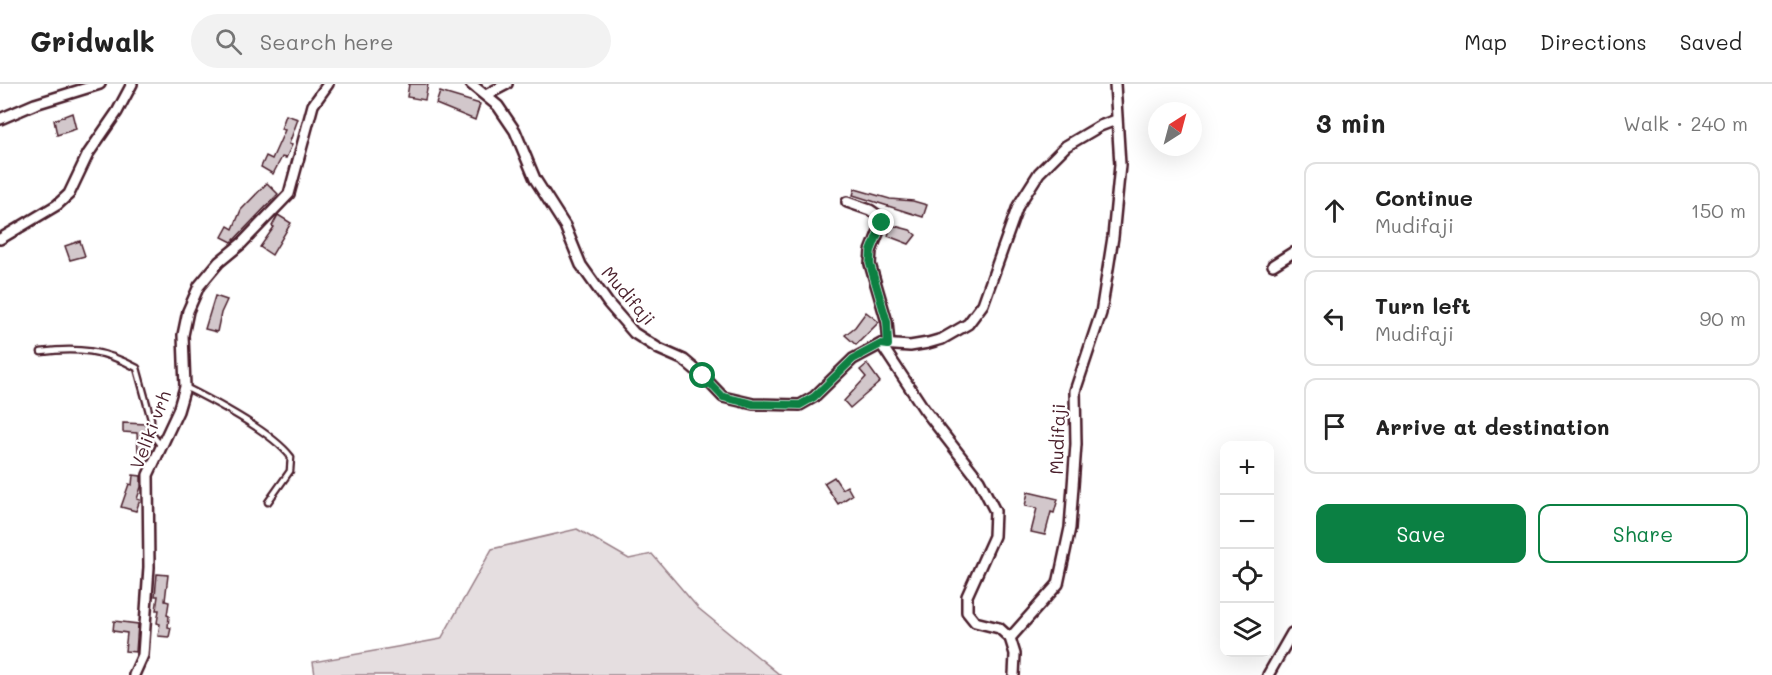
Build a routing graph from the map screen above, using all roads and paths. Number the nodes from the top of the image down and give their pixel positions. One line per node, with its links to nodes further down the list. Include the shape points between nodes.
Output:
1 (100, 84): 8 (street)
2 (132, 84): 11 (street, via 88,154 69,194)
3 (327, 84): 16 (street, Veliki vrh, via 313,105 289,194 198,286 183,335)
4 (471, 84): 7 (street, Mudifaji)
5 (507, 84): 7 (street)
6 (1115, 84): 9 (street, Mudifaji)
7 (486, 95): 14 (street, Mudifaji, via 515,131 536,179 566,226 581,265 608,303 634,333 659,350 684,360 723,397 753,404 800,405 814,397 853,359)
8 (0, 118)
9 (1116, 120): 14 (street, Mudifaji, via 1066,146 1039,173 1018,206 982,304 968,324 928,343); 20 (street, Mudifaji, via 1120,165 1113,237 1101,314 1075,391 1070,528 1058,584)
10 (847, 202): 14 (street, via 870,210 882,223 870,264 887,322)
11 (0, 239)
12 (1292, 253): 13 (street)
13 (1273, 265)
14 (885, 344): 20 (street, via 924,409 979,480 995,511 994,536 968,596 967,612 975,622 999,628)
15 (41, 352): 17 (lane, via 103,353 137,368 151,419 151,434)
16 (185, 387): 17 (street, Veliki vrh); 18 (lane, via 261,431 291,457 290,471)
17 (161, 446): 21 (street, Veliki vrh, via 148,475 149,567)
18 (268, 502)
19 (1292, 633): 25 (street)
20 (1010, 638): 24 (street, via 1015,654)
21 (143, 655): 22 (street, Veliki vrh); 23 (street, Veliki vrh)
22 (134, 675)
23 (143, 675)
24 (1014, 675)
25 (1268, 675)

